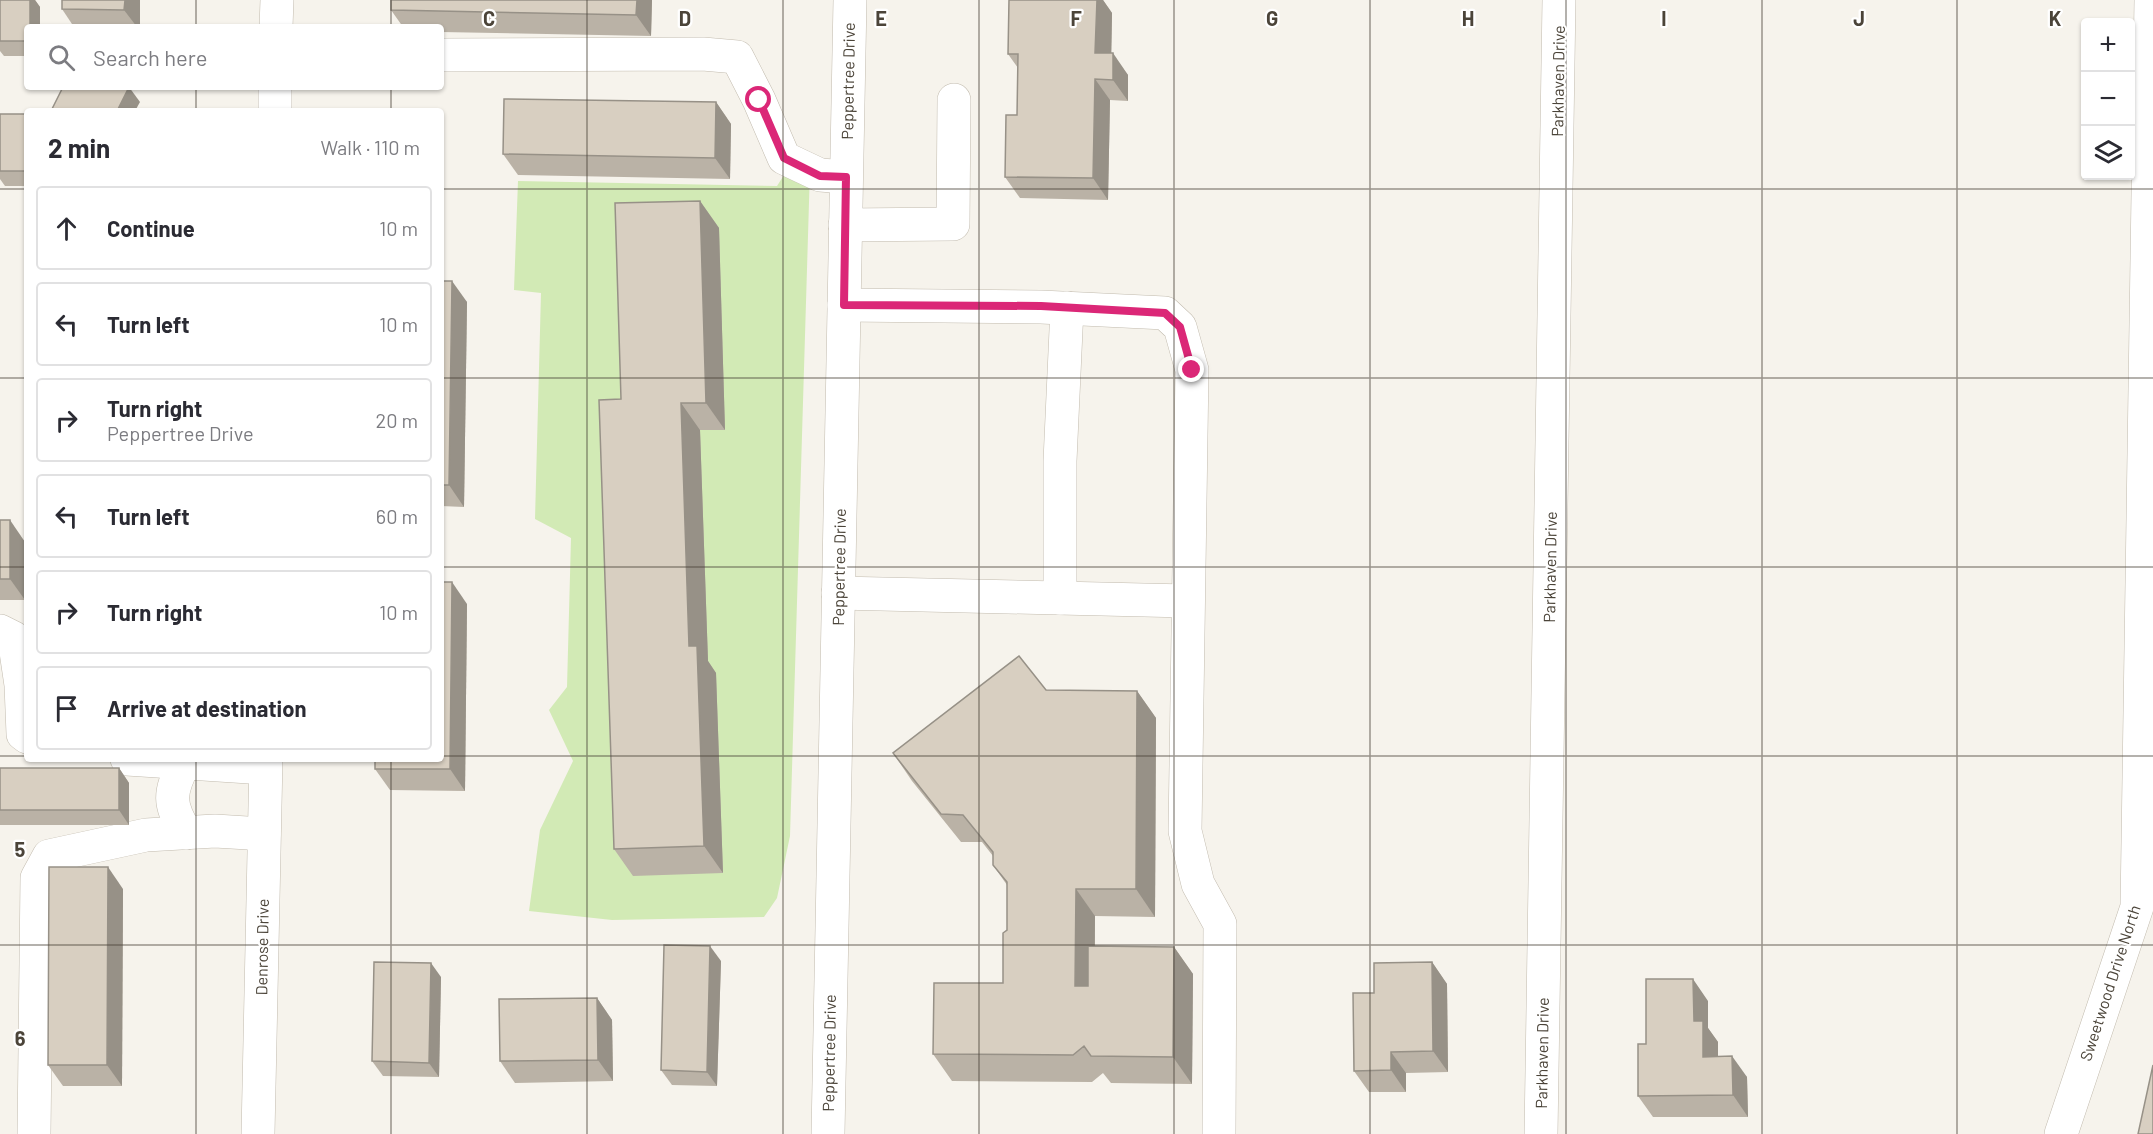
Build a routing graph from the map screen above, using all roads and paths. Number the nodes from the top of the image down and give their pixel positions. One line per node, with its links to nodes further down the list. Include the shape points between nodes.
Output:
1 (277, 0): 5 (street)
2 (850, 0): 10 (street, Peppertree Drive)
3 (1559, 0): 30 (street, Parkhaven Drive)
4 (2151, 0): 14 (street, Sweetwood Drive North)
5 (276, 24)
6 (444, 55): 10 (street, via 737,57 784,158 820,176)
7 (275, 90): 9 (street)
8 (954, 100): 11 (street, via 953,224)
9 (275, 108)
10 (846, 177): 11 (street, Peppertree Drive)
11 (845, 225): 12 (street, Peppertree Drive)
12 (844, 305): 13 (street); 15 (street, Peppertree Drive)
13 (1067, 308): 16 (street, via 1060,461); 17 (street, via 1165,313 1180,327 1192,370)
14 (2149, 408): 25 (street, Sweetwood Drive North)
15 (838, 593): 16 (street); 28 (street, Peppertree Drive)
16 (1060, 598): 17 (street)
17 (1187, 601): 29 (street, via 1185,831 1197,884 1220,924)
18 (0, 631): 19 (street, via 14,638)
19 (24, 735)
20 (161, 762): 21 (street)
21 (184, 764): 22 (street); 23 (street, via 171,800 176,818)
22 (265, 764): 24 (street, Denrose Drive)
23 (186, 832): 24 (street); 26 (street, via 146,835 49,856 37,878)
24 (264, 834): 27 (street, Denrose Drive)
25 (2139, 948): 31 (street, Sweetwood Drive North)
26 (34, 1134)
27 (258, 1134)
28 (828, 1134)
29 (1219, 1134)
30 (1541, 1134)
31 (2061, 1134)

